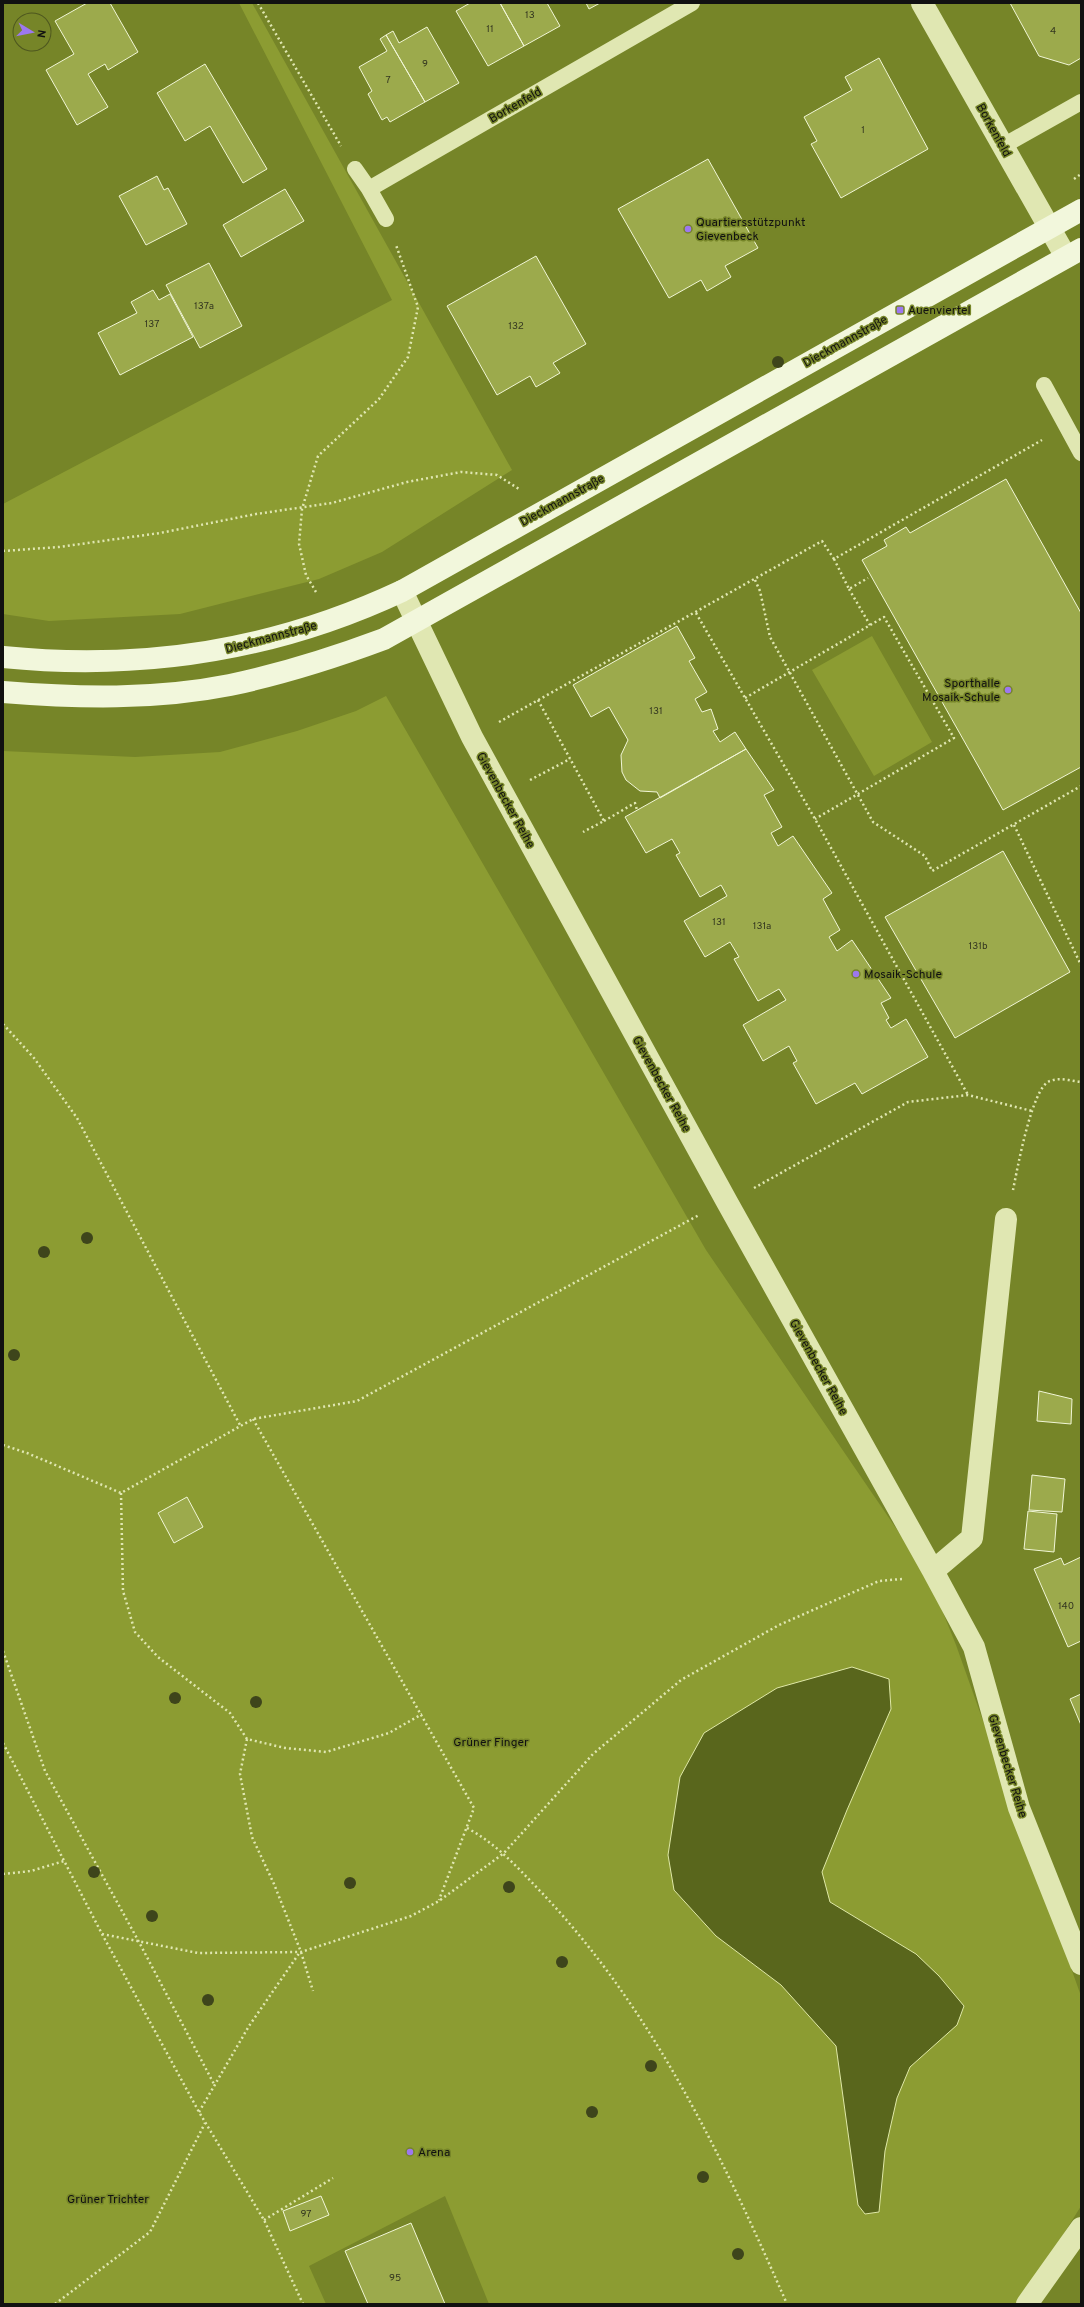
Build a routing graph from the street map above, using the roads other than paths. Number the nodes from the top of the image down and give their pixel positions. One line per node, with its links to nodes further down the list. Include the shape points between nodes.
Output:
1 (692, 3): 6 (lane, Borkenfeld)
2 (922, 3): 4 (street, Borkenfeld)
3 (1081, 102): 4 (lane)
4 (1003, 146): 9 (street, Borkenfeld)
5 (354, 169): 6 (lane)
6 (369, 189): 8 (lane)
7 (1081, 210): 9 (street, Dieckmannstraße)
8 (386, 219)
9 (1050, 228): 10 (street, Borkenfeld); 13 (street, Dieckmannstraße)
10 (1074, 253): 14 (street)
11 (1044, 385): 12 (lane)
12 (1081, 453)
13 (402, 591): 14 (street, Gievenbecker Reihe); 15 (street, Dieckmannstraße, via 328,622 271,639 217,651 107,662)
14 (417, 622): 16 (street, via 384,639 340,655 228,685 161,694 103,697); 18 (street, Gievenbecker Reihe, via 502,794 726,1202)
15 (3, 657)
16 (3, 692)
17 (1006, 1220): 18 (street, via 972,1538)
18 (933, 1571): 19 (street, Gievenbecker Reihe, via 974,1647 1019,1808)
19 (1081, 1964)
20 (1081, 2228): 21 (street)
21 (1028, 2304)

